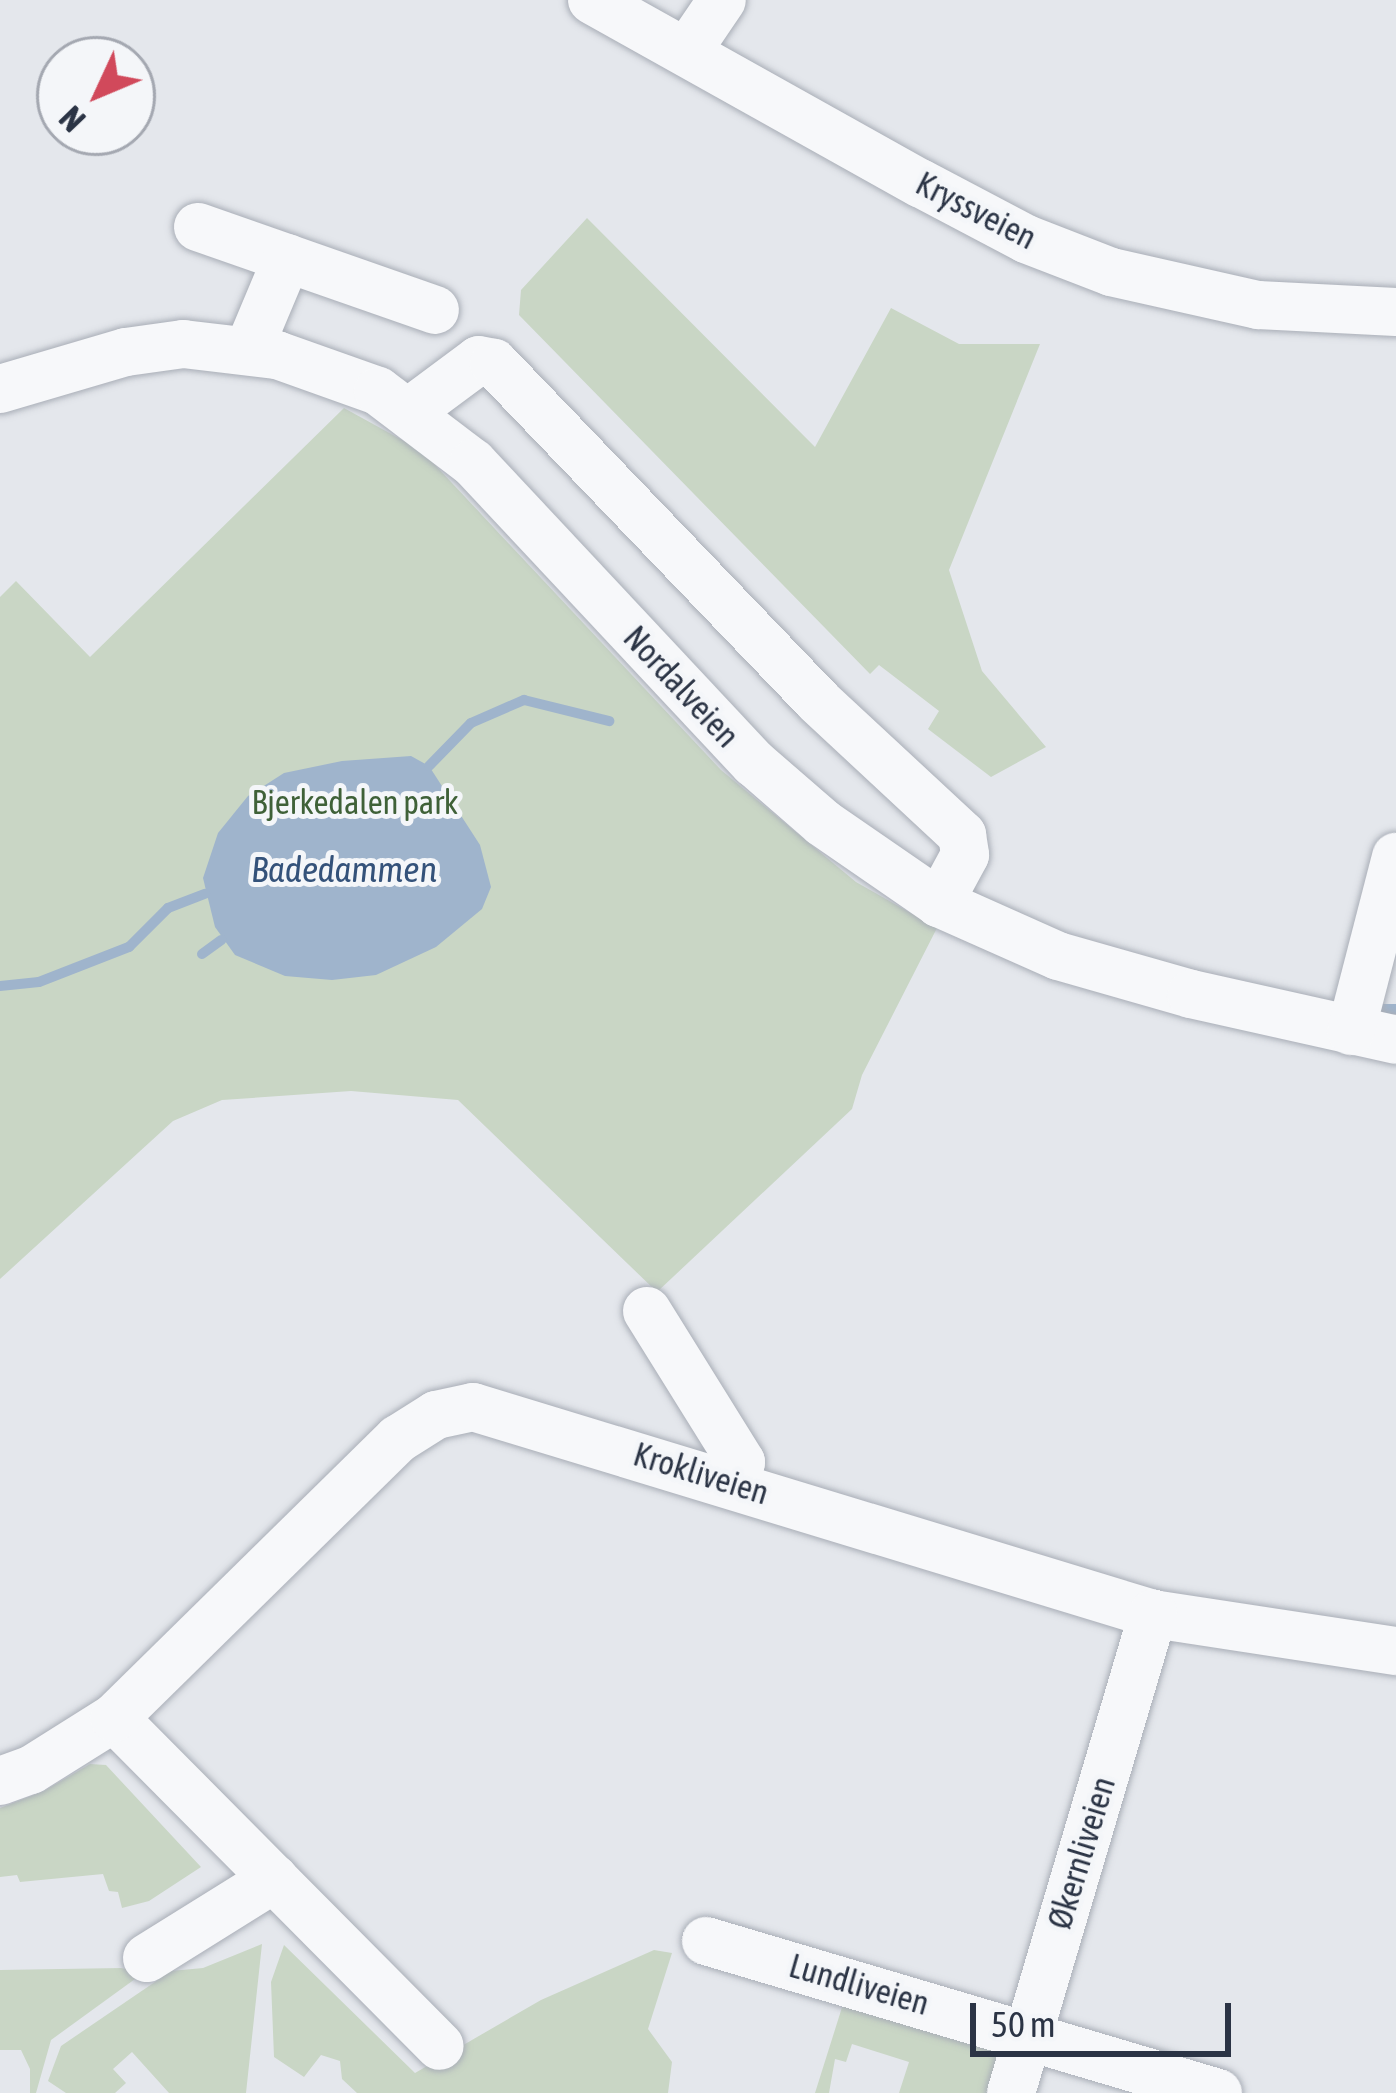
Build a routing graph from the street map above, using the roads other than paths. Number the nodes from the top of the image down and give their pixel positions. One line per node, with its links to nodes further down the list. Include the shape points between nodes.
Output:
1 (592, 0): 3 (street, Kryssveien)
2 (722, 0): 3 (street)
3 (688, 50): 7 (street, Kryssveien, via 920,184 1111,272 1258,305)
4 (198, 227): 5 (street)
5 (287, 258): 6 (street); 8 (street)
6 (436, 310)
7 (1396, 312)
8 (248, 351): 9 (street, Nordalveien, via 183,344 140,350); 10 (street, Nordalveien, via 344,376)
9 (0, 389)
10 (409, 412): 12 (street, Nordalveien, via 473,463 754,764); 12 (street, via 479,359 494,363 818,701 962,835 964,855)
11 (1396, 857): 13 (street)
12 (939, 904): 14 (street, Nordalveien, via 1058,956)
13 (1381, 976): 14 (street)
14 (1373, 1036)
15 (647, 1311): 16 (street, via 741,1462)
16 (736, 1485): 17 (street, Krokliveien); 19 (street, Krokliveien, via 473,1407 436,1415 398,1439)
17 (1153, 1614): 18 (street, Krokliveien); 24 (street, Økernliveien)
18 (1396, 1651)
19 (114, 1718): 20 (street, Krokliveien); 21 (street)
20 (0, 1781)
21 (274, 1879): 23 (street); 25 (street)
22 (706, 1941): 24 (street, Lundliveien)
23 (147, 1958)
24 (1028, 2034): 26 (street, Økernliveien); 27 (street, Lundliveien)
25 (440, 2046)
26 (1011, 2093)
27 (1218, 2093)

